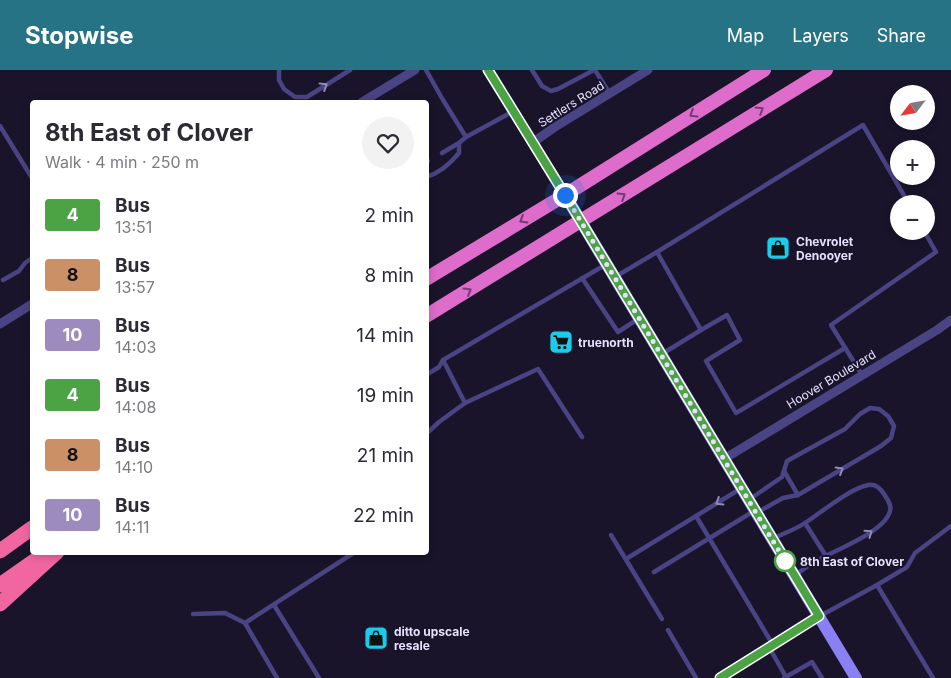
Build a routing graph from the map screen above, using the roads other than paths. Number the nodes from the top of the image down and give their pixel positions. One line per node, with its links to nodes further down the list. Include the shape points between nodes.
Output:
1 (279, 70): 12 (lane, via 279,80)
2 (350, 70): 12 (lane, one-way to 2, via 306,97)
3 (415, 70): 13 (street)
4 (426, 70): 16 (lane)
5 (488, 70): 14 (street)
6 (532, 70): 7 (lane, via 542,86 551,91)
7 (595, 70): 11 (lane)
8 (648, 70): 11 (street, Settlers Road)
9 (764, 70): 22 (highway, one-way to 22)
10 (826, 70): 24 (highway, one-way to 10)
11 (610, 94): 18 (street, Settlers Road)
12 (295, 100)
13 (365, 100)
14 (513, 111): 16 (lane); 18 (street)
15 (0, 126): 20 (lane)
16 (466, 137): 17 (lane)
17 (459, 142): 19 (lane); 21 (lane, via 460,153)
18 (532, 143): 22 (street)
19 (442, 153)
20 (30, 175)
21 (429, 176)
22 (565, 195): 24 (main road); 29 (highway, one-way to 29)
23 (904, 195): 26 (lane, via 863,125)
24 (581, 222): 28 (main road); 34 (highway, one-way to 24)
25 (929, 240): 39 (lane, via 936,252 832,325)
26 (656, 252): 31 (lane); 38 (lane)
27 (30, 259): 32 (lane, via 19,271)
28 (606, 264): 30 (lane); 31 (main road)
29 (429, 277)
30 (582, 278): 35 (lane, via 618,332); 41 (lane)
31 (615, 278): 35 (main road)
32 (3, 280)
33 (30, 305): 37 (street)
34 (429, 314)
35 (639, 318): 40 (main road)
36 (951, 320): 43 (street, Hoover Boulevard)
37 (0, 324)
38 (701, 330): 39 (lane, via 727,315 740,340 706,361 736,413); 40 (lane)
39 (845, 348): 43 (lane)
40 (661, 355): 47 (main road)
41 (443, 360): 42 (lane); 44 (lane)
42 (429, 373)
43 (862, 375): 47 (street, Hoover Boulevard)
44 (465, 403): 45 (lane); 46 (lane, via 538,369)
45 (429, 431)
46 (582, 437)
47 (724, 459): 49 (main road)
48 (784, 471): 50 (lane); 50 (lane, one-way to 48, via 880,446 891,438 894,426 879,409 870,408 845,429 787,461); 51 (lane)
49 (741, 488): 51 (main road); 52 (lane, one-way to 52)
50 (798, 495): 51 (lane)
51 (753, 508): 57 (lane); 58 (main road)
52 (696, 516): 57 (lane); 64 (lane)
53 (805, 523): 58 (lane); 63 (lane); 63 (lane, one-way to 53, via 880,525 890,513 888,500 879,488 869,485 853,491)
54 (951, 526): 68 (lane, via 915,553 907,566)
55 (30, 529): 59 (highway)
56 (611, 535): 64 (lane)
57 (709, 538): 65 (lane); 76 (lane)
58 (772, 539): 66 (main road)
59 (0, 549)
60 (43, 555): 67 (highway)
61 (54, 555): 69 (highway)
62 (350, 555): 70 (lane)
63 (826, 556): 66 (lane)
64 (626, 559): 73 (lane)
65 (654, 572)
66 (794, 576): 72 (main road)
67 (0, 585)
68 (877, 585): 72 (lane); 84 (lane)
69 (0, 604)
70 (274, 605): 74 (lane); 79 (lane)
71 (193, 614): 74 (lane, via 225,613)
72 (819, 616): 76 (street); 83 (main road)
73 (662, 619)
74 (245, 623): 78 (lane)
75 (668, 630): 80 (lane)
76 (771, 646): 77 (lane); 81 (street)
77 (785, 677): 82 (lane, via 812,662)
78 (277, 678)
79 (319, 678)
80 (696, 678)
81 (720, 678)
82 (822, 678)
83 (855, 678)
84 (933, 678)

